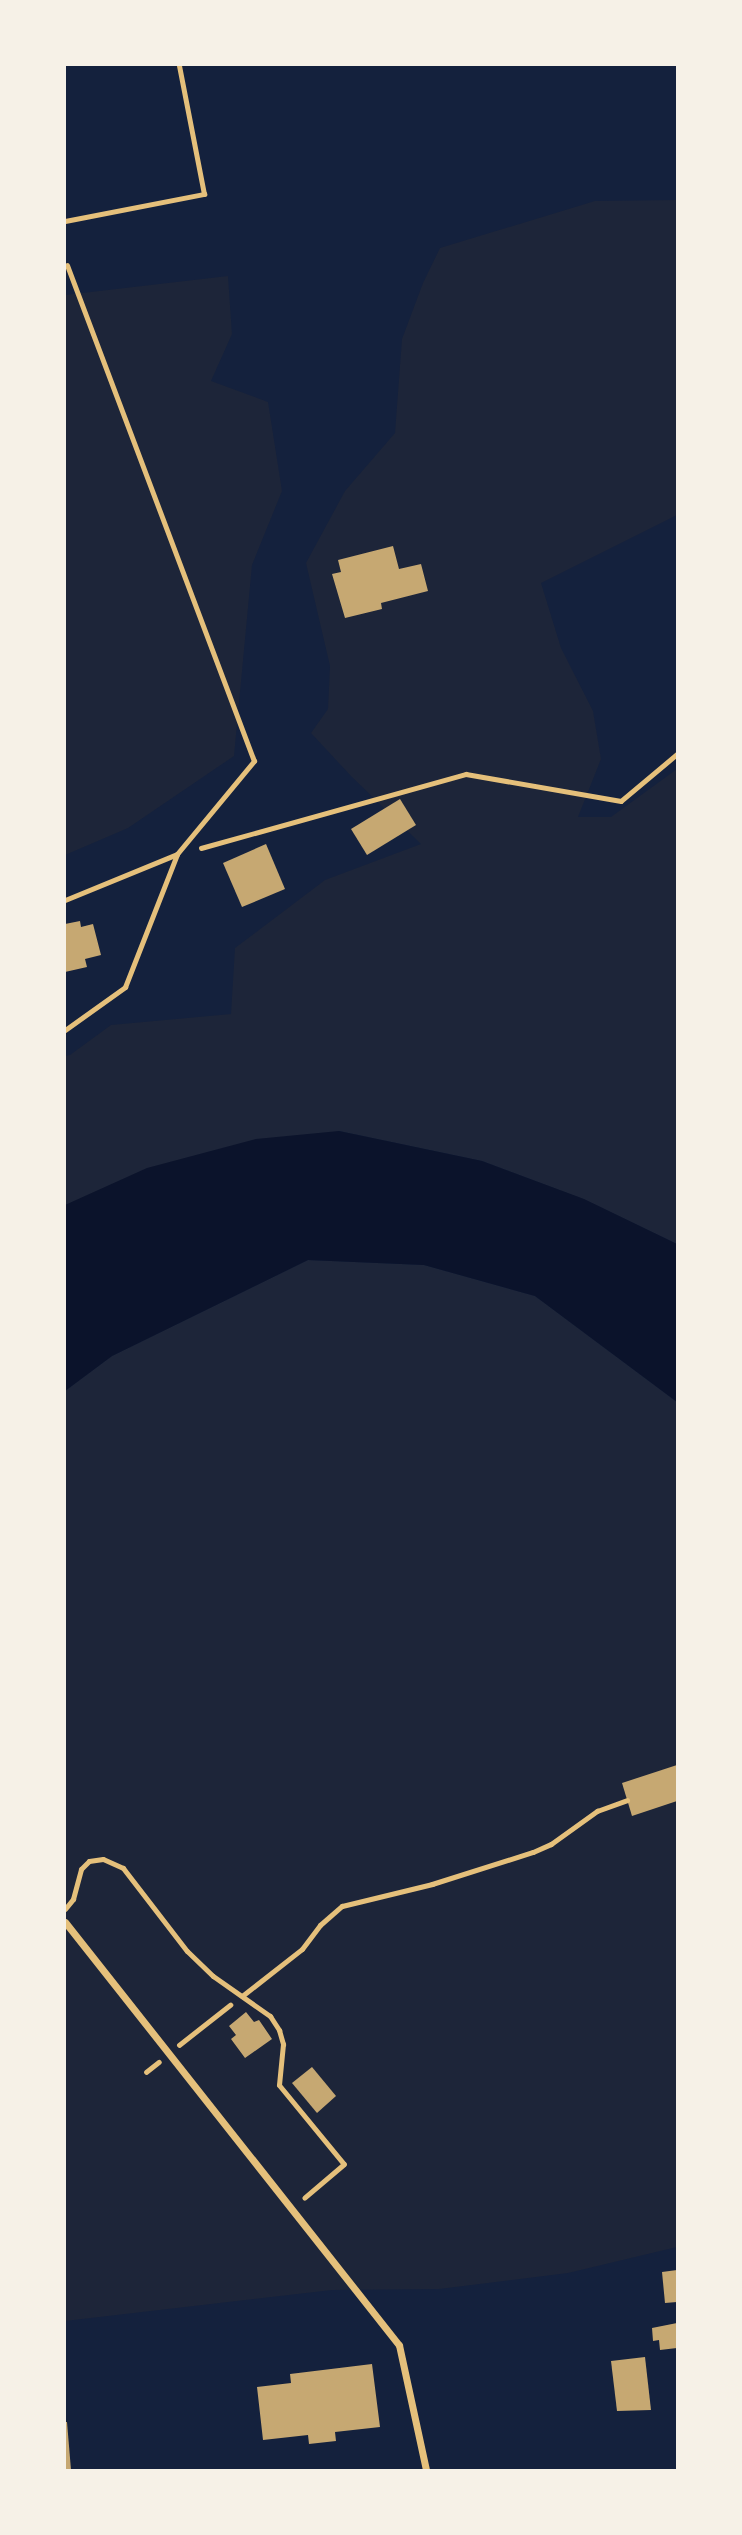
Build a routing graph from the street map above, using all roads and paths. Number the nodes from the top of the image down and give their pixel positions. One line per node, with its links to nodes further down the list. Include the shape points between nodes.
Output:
1 (179, 65): 2 (lane, via 204,194)
2 (65, 220)
3 (65, 264): 5 (lane, via 254,761)
4 (677, 754): 5 (path, via 621,801 466,774)
5 (177, 855): 6 (lane); 7 (lane, via 125,987)
6 (65, 900)
7 (65, 1030)
8 (627, 1800): 11 (lane, via 597,1811 533,1852 342,1906 302,1949)
9 (65, 1909): 11 (lane, via 73,1899 81,1869 89,1861 103,1859 123,1868 187,1951)
10 (65, 1923): 12 (street)
11 (242, 1996): 12 (path); 14 (lane, via 270,2016 279,2030 284,2044 279,2085 344,2164)
12 (169, 2054): 13 (path); 15 (street, via 399,2345)
13 (146, 2072)
14 (304, 2198)
15 (426, 2470)

